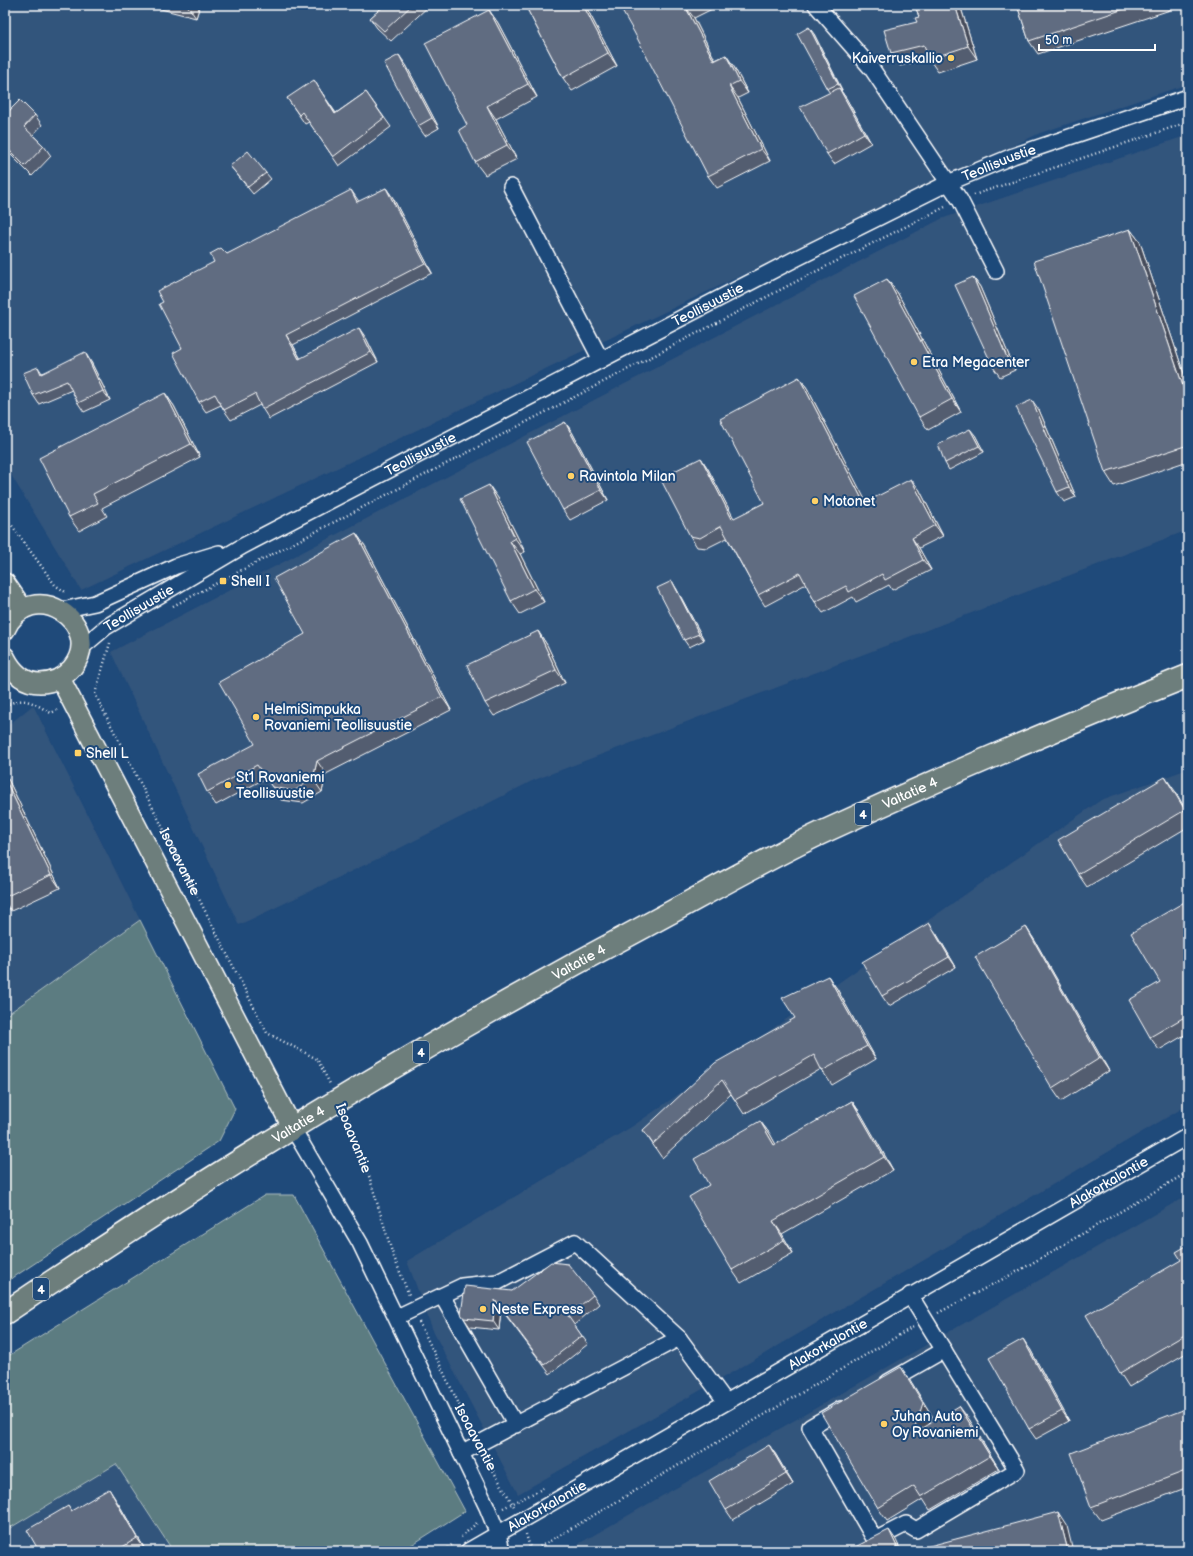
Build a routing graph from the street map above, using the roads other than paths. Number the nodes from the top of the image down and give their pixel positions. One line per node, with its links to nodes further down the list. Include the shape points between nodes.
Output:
1 (816, 5): 3 (street, via 872,69)
2 (1188, 97): 3 (street, Teollisuustie, via 1013,156)
3 (948, 182): 5 (street, via 960,200); 6 (street, Teollisuustie)
4 (511, 186): 6 (street)
5 (996, 271)
6 (602, 360): 7 (street, Teollisuustie)
7 (243, 546): 9 (street, Teollisuustie, via 176,566 95,604); 12 (street, Teollisuustie, via 106,627)
8 (5, 584): 10 (main road)
9 (67, 603): 10 (main road, via 36,604); 12 (main road, via 78,631)
10 (23, 609): 11 (main road, via 10,619)
11 (5, 630)
12 (80, 649): 15 (main road, via 73,666)
13 (7, 666): 15 (main road, via 33,682 49,682)
14 (1188, 676): 16 (highway, Valtatie 4 / 4, via 1053,729 818,834 549,977)
15 (60, 678): 16 (main road, Isoaavantie)
16 (292, 1127): 20 (highway, Valtatie 4 / 4); 21 (street, Isoaavantie, via 360,1242)
17 (1188, 1136): 18 (street, Alakorkalontie)
18 (910, 1295): 23 (street); 26 (street, Alakorkalontie)
19 (442, 1296): 21 (street); 22 (street, via 462,1286 498,1282 574,1242); 27 (street)
20 (5, 1313)
21 (397, 1317): 28 (street, Isoaavantie)
22 (679, 1338): 26 (street); 27 (street)
23 (944, 1350): 24 (street); 25 (street, via 1018,1470 916,1530 906,1524 875,1540 810,1427)
24 (877, 1388)
25 (857, 1400)
26 (726, 1402): 29 (street, Alakorkalontie)
27 (516, 1425): 28 (street)
28 (461, 1454): 29 (street, Isoaavantie)
29 (498, 1534): 30 (street, Alakorkalontie); 31 (street, Isoaavantie)
30 (468, 1551)
31 (502, 1551)

